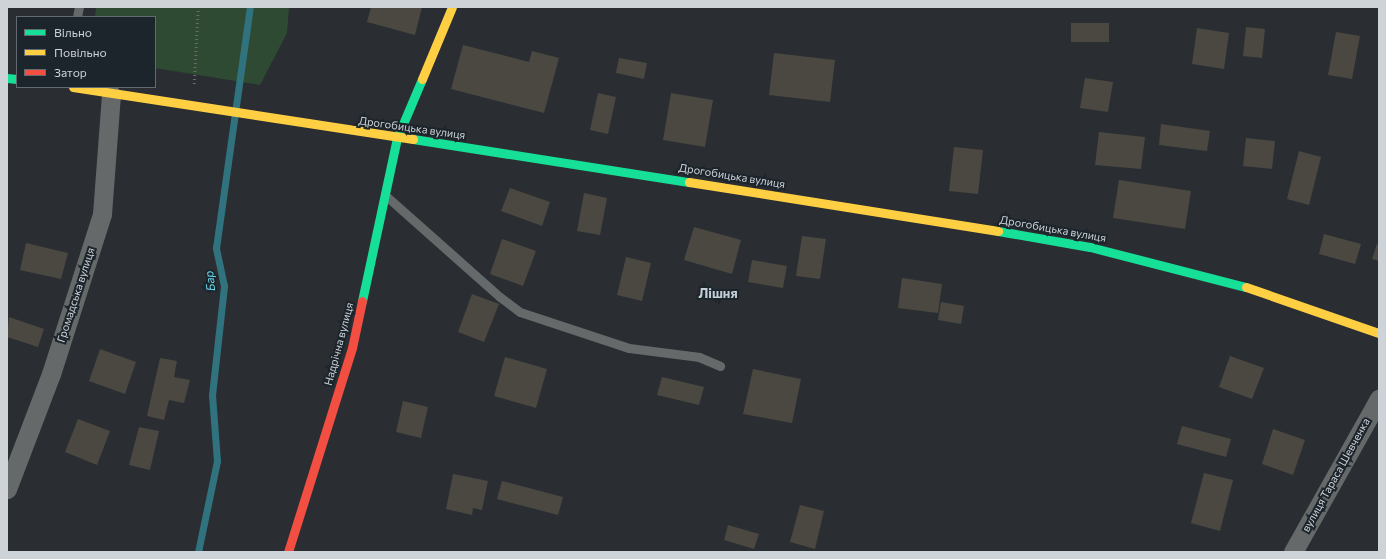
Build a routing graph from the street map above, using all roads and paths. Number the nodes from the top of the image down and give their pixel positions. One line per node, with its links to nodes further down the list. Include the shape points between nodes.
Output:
1 (198, 7): 5 (path)
2 (452, 7): 6 (main road, Надрічна вулиця)
3 (78, 88): 4 (main road, Дрогобицька вулиця)
4 (110, 94): 5 (main road, Дрогобицька вулиця); 11 (street, Громадська вулиця, via 102,214 51,374)
5 (192, 104): 6 (main road, Дрогобицька вулиця)
6 (397, 138): 7 (main road, Надрічна вулиця); 8 (main road, Дрогобицька вулиця, via 1090,246 1256,290)
7 (385, 195): 9 (lane, via 520,312 629,348 699,357); 12 (main road, Надрічна вулиця, via 352,348)
8 (1379, 332)
9 (720, 366)
10 (1379, 399): 13 (street, вулиця Тараса Шевченка)
11 (7, 489)
12 (288, 552)
13 (1294, 552)

